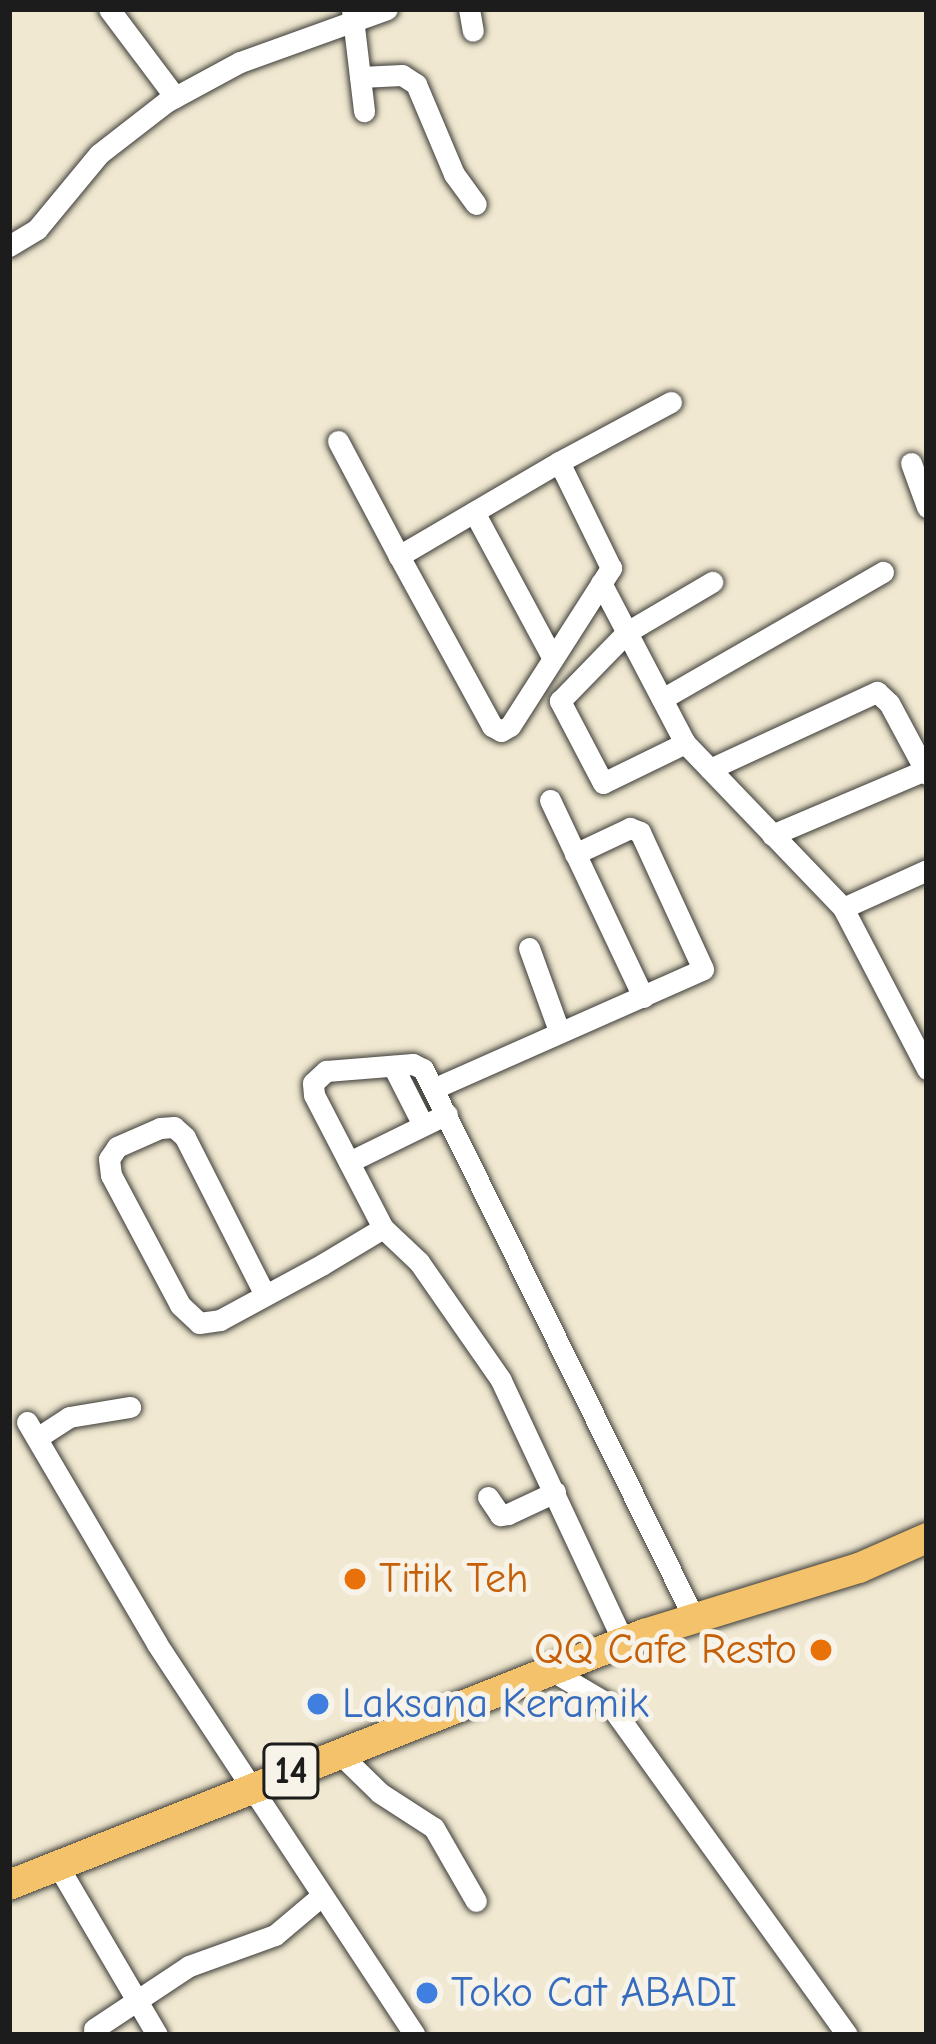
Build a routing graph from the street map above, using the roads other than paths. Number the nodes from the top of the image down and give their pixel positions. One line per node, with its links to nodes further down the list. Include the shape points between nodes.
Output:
1 (109, 9): 5 (street)
2 (387, 9): 3 (street)
3 (353, 16): 4 (street); 5 (street)
4 (360, 77): 6 (street); 7 (street, via 402,75 416,84)
5 (175, 97): 8 (street, via 99,154 37,229)
6 (364, 111)
7 (476, 204)
8 (9, 246)
9 (671, 402): 11 (street)
10 (338, 441): 15 (street)
11 (559, 461): 14 (street); 18 (street, via 610,560)
12 (911, 463): 13 (street)
13 (927, 507)
14 (474, 512): 15 (street); 20 (street)
15 (399, 556): 20 (street, via 492,726 510,726)
16 (883, 572): 21 (street)
17 (712, 582): 19 (street)
18 (601, 583): 19 (street); 20 (street)
19 (627, 632): 21 (street); 22 (street, via 560,701 563,712 603,783)
20 (551, 655)
21 (662, 699): 22 (street)
22 (685, 743): 23 (street)
23 (710, 770): 24 (street, via 877,692); 26 (street)
24 (926, 772): 26 (street)
25 (550, 800): 27 (street)
26 (772, 835): 29 (street)
27 (575, 854): 31 (street); 31 (street, via 636,828 703,960 700,975)
28 (927, 871): 29 (street)
29 (843, 908): 34 (street)
30 (529, 948): 32 (street)
31 (643, 997): 32 (street)
32 (560, 1031): 35 (street)
33 (393, 1066): 35 (street, via 413,1064); 37 (street); 38 (street, via 326,1071 313,1084)
34 (927, 1069)
35 (435, 1088): 36 (street)
36 (447, 1114): 37 (street); 45 (street)
37 (423, 1126): 38 (street)
38 (349, 1162): 39 (street)
39 (383, 1228): 40 (street); 42 (street, via 419,1262 502,1380)
40 (265, 1295): 40 (street, via 208,1325 180,1305 111,1175 117,1147 160,1128 185,1137)
41 (130, 1407): 48 (street, via 32,1430)
42 (555, 1492): 43 (street, via 508,1514); 46 (street)
43 (488, 1497)
44 (927, 1538): 45 (highway, 14, via 859,1568)
45 (694, 1618): 46 (highway, 14)
46 (589, 1657): 47 (highway, 14); 57 (street, via 610,1705)
47 (339, 1753): 48 (highway, 14); 52 (street, via 434,1828)
48 (249, 1787): 49 (highway, 14); 51 (street)
49 (58, 1866): 50 (highway, 14); 53 (street)
50 (9, 1885)
51 (320, 1897): 53 (street, via 275,1935 189,1966); 56 (street)
52 (476, 1901)
53 (139, 2002): 54 (street); 55 (street)
54 (94, 2029)
55 (157, 2035)
56 (416, 2035)
57 (847, 2035)

